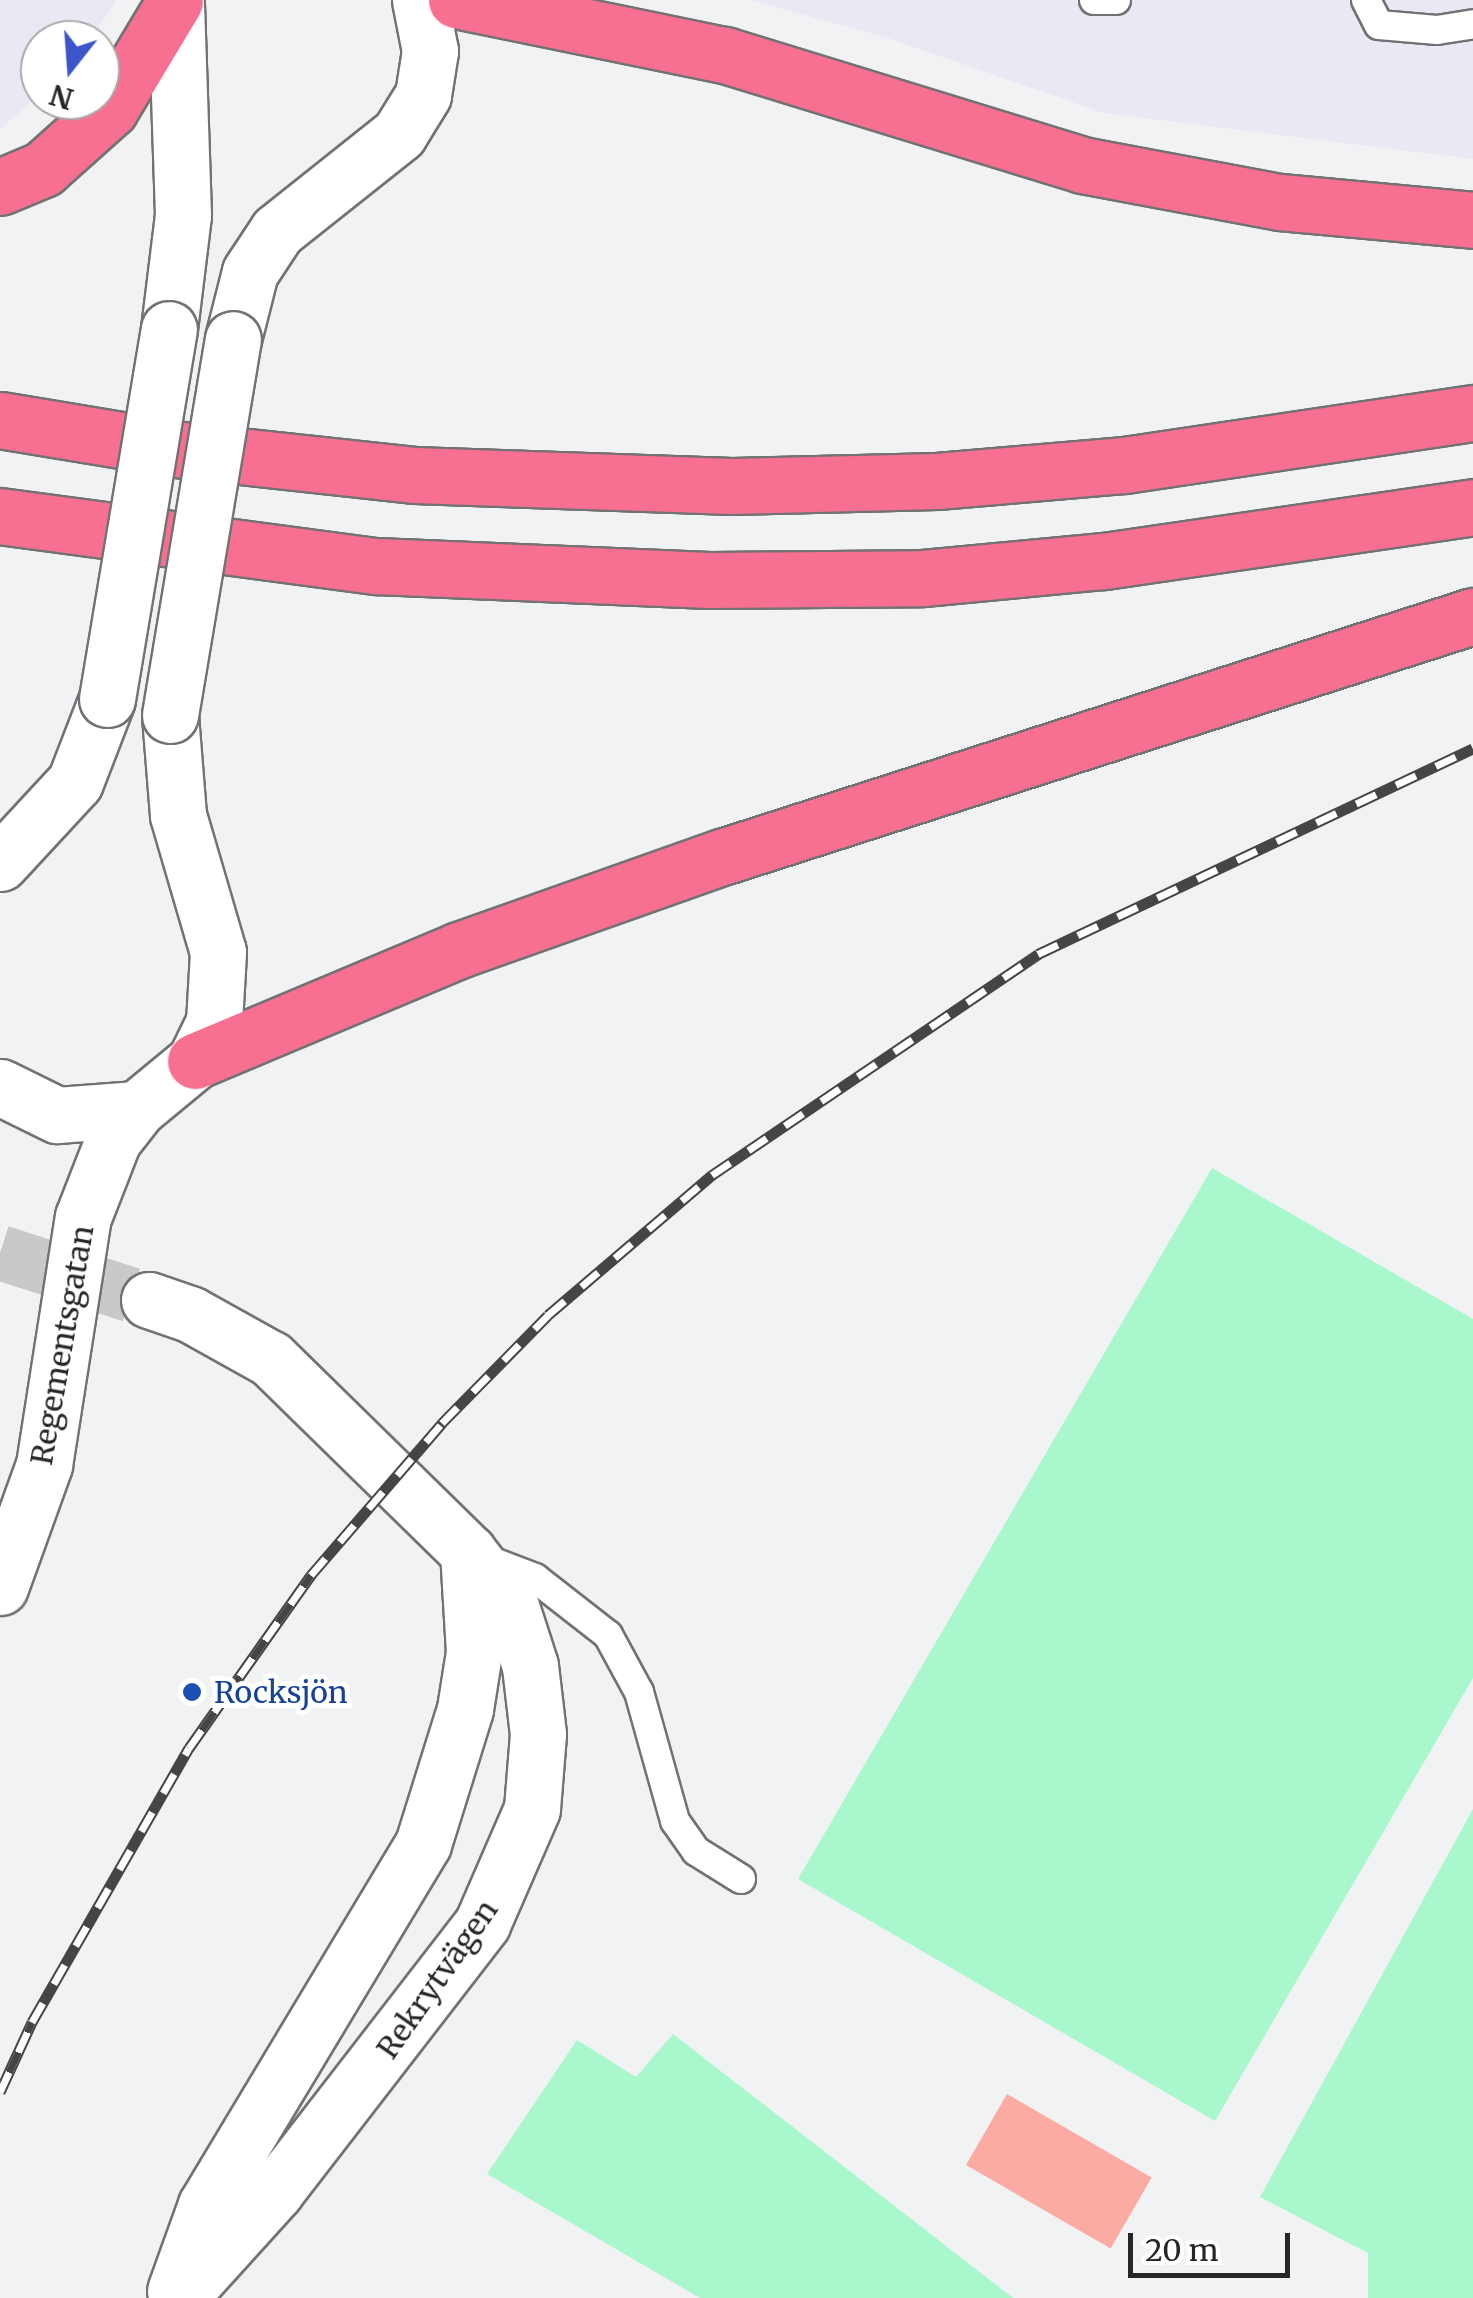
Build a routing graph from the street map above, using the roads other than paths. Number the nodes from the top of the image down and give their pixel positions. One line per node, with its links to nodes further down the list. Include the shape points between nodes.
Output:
1 (175, 0): 8 (highway, via 110,109 43,169); 15 (street, bridge, via 183,214 107,699 75,782)
2 (420, 0): 16 (street, bridge, via 430,51 423,95 399,134 277,231 250,272 233,339 170,715 178,815 218,952 214,1022)
3 (456, 0): 9 (highway, via 726,55 1101,169 1280,202)
4 (1094, 0): 5 (lane)
5 (1116, 0)
6 (1366, 0): 7 (lane, via 1379,26 1437,30)
7 (1473, 24)
8 (0, 187)
9 (1473, 220)
10 (1473, 413): 11 (highway, via 1125,465 937,481 732,486 414,475 175,449)
11 (0, 420)
12 (1473, 507): 13 (highway, via 1068,565 924,578 710,580 376,566)
13 (0, 516)
14 (1473, 616): 16 (highway, via 725,856 459,950)
15 (0, 862)
16 (195, 1061): 18 (street, Regementsgatan)
17 (0, 1087): 18 (street, via 56,1115)
18 (136, 1109): 21 (street, Regementsgatan, via 113,1140 83,1217 44,1465)
19 (149, 1300): 20 (street, Rekrytvägen, via 190,1314 271,1360)
20 (468, 1552): 22 (lane, via 536,1578 608,1635 639,1692 676,1821 696,1851); 23 (street, Rekrytvägen, via 474,1652 455,1748 422,1844 206,2205); 23 (street, Rekrytvägen, via 511,1606 530,1666 538,1734 532,1809 509,1872 431,1995 276,2192)
21 (0, 1587)
22 (742, 1879)
23 (175, 2298)

